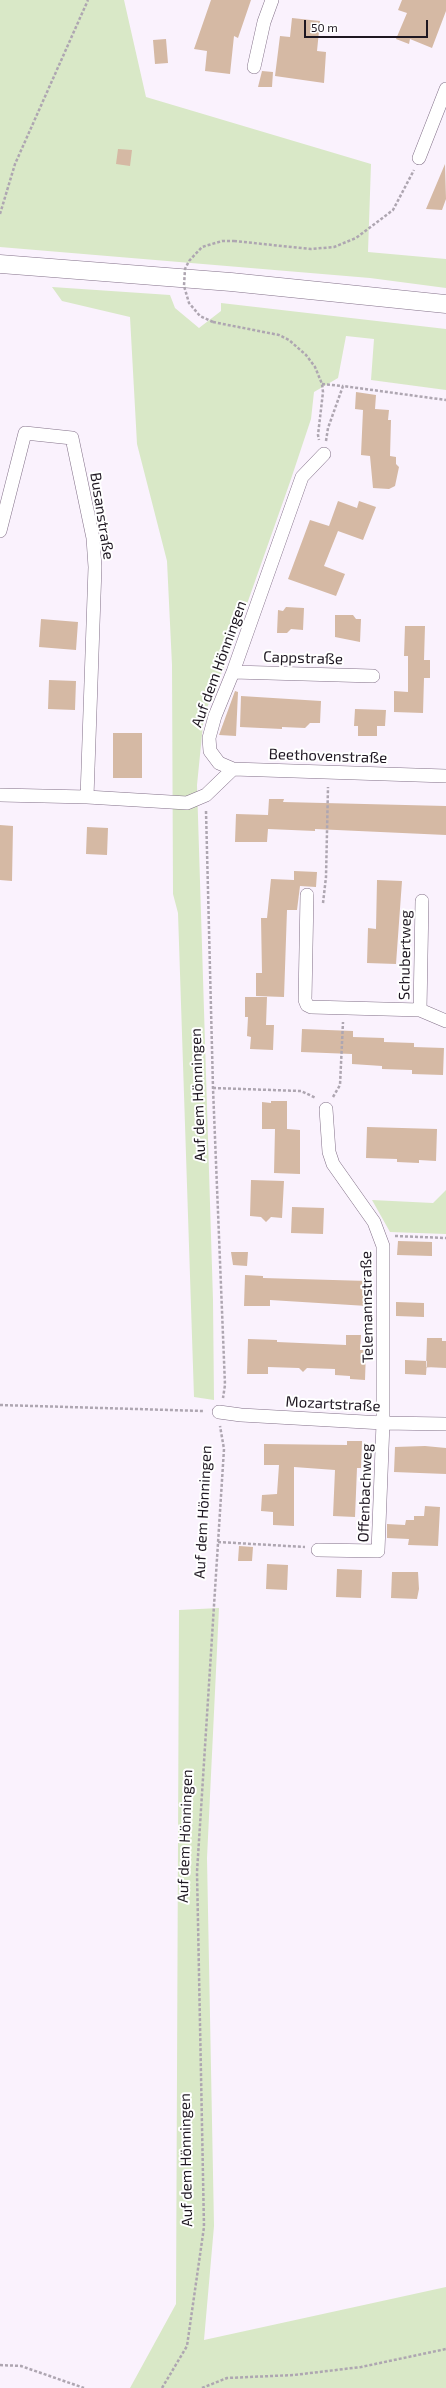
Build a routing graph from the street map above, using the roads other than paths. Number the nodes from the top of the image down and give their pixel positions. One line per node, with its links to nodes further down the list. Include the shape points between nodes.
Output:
1 (272, 0): 2 (street, via 264,22)
2 (254, 67)
3 (446, 89): 4 (street)
4 (419, 158)
5 (0, 264): 6 (main road, via 231,282)
6 (446, 304)
7 (324, 454): 9 (street, Auf dem Hönningen, via 302,478)
8 (0, 531): 15 (street, Busanstraße, via 25,433 72,438 93,538 95,567)
9 (233, 672): 10 (street, Cappstraße); 11 (street, Auf dem Hönningen, via 209,738)
10 (373, 676)
11 (213, 757): 12 (street, Beethovenstraße, via 219,763)
12 (233, 769): 13 (street, Beethovenstraße); 15 (street, via 206,795 187,803)
13 (446, 776)
14 (0, 795): 15 (street)
15 (87, 797)
16 (306, 895): 18 (street, Schubertweg, via 305,1000 311,1007)
17 (422, 901): 18 (street, Schubertweg)
18 (420, 1010): 19 (street, Schubertweg)
19 (446, 1021)
20 (326, 1110): 22 (street, Telemannstraße, via 328,1146 333,1164 374,1222 380,1236 385,1262)
21 (219, 1412): 22 (street, Mozartstraße)
22 (383, 1423): 23 (street, Mozartstraße); 24 (street, Offenbachweg, via 378,1551)
23 (446, 1424)
24 (318, 1550)

